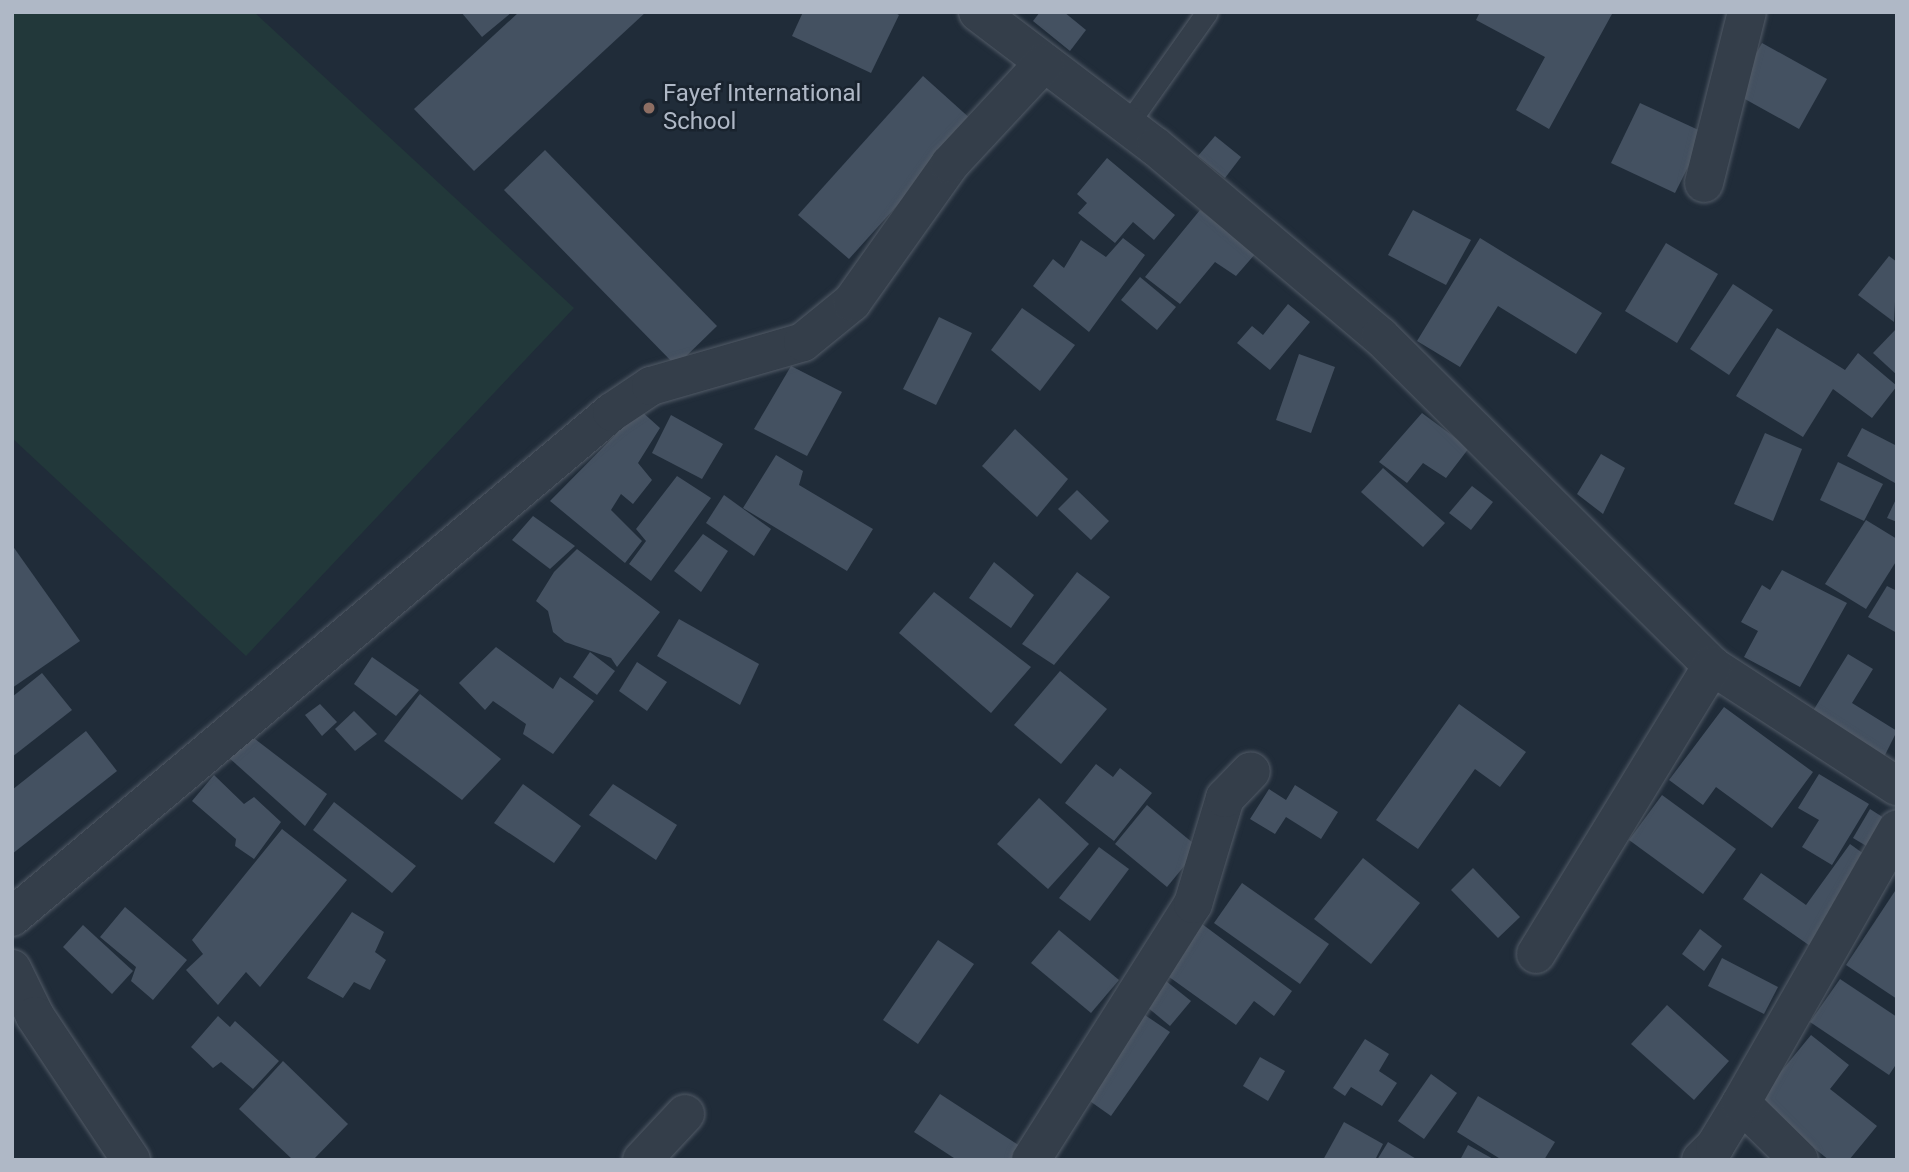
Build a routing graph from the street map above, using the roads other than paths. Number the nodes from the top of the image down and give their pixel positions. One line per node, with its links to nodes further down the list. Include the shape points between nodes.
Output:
1 (978, 12): 4 (street)
2 (1207, 12): 5 (lane)
3 (1747, 12): 6 (street)
4 (1044, 63): 5 (street); 11 (street, via 950,164 852,302 803,342 651,386 612,412)
5 (1127, 125): 7 (street, via 1380,336)
6 (1704, 183)
7 (1712, 666): 9 (street); 12 (street)
8 (1251, 771): 18 (street, via 1225,798 1193,904)
9 (1897, 786)
10 (1894, 838): 14 (street)
11 (12, 917)
12 (1536, 954)
13 (12, 969): 16 (street, via 35,1016)
14 (1741, 1103): 19 (street); 20 (street)
15 (685, 1114): 17 (street)
16 (131, 1160)
17 (642, 1160)
18 (1031, 1160)
19 (1701, 1160)
20 (1800, 1160)

